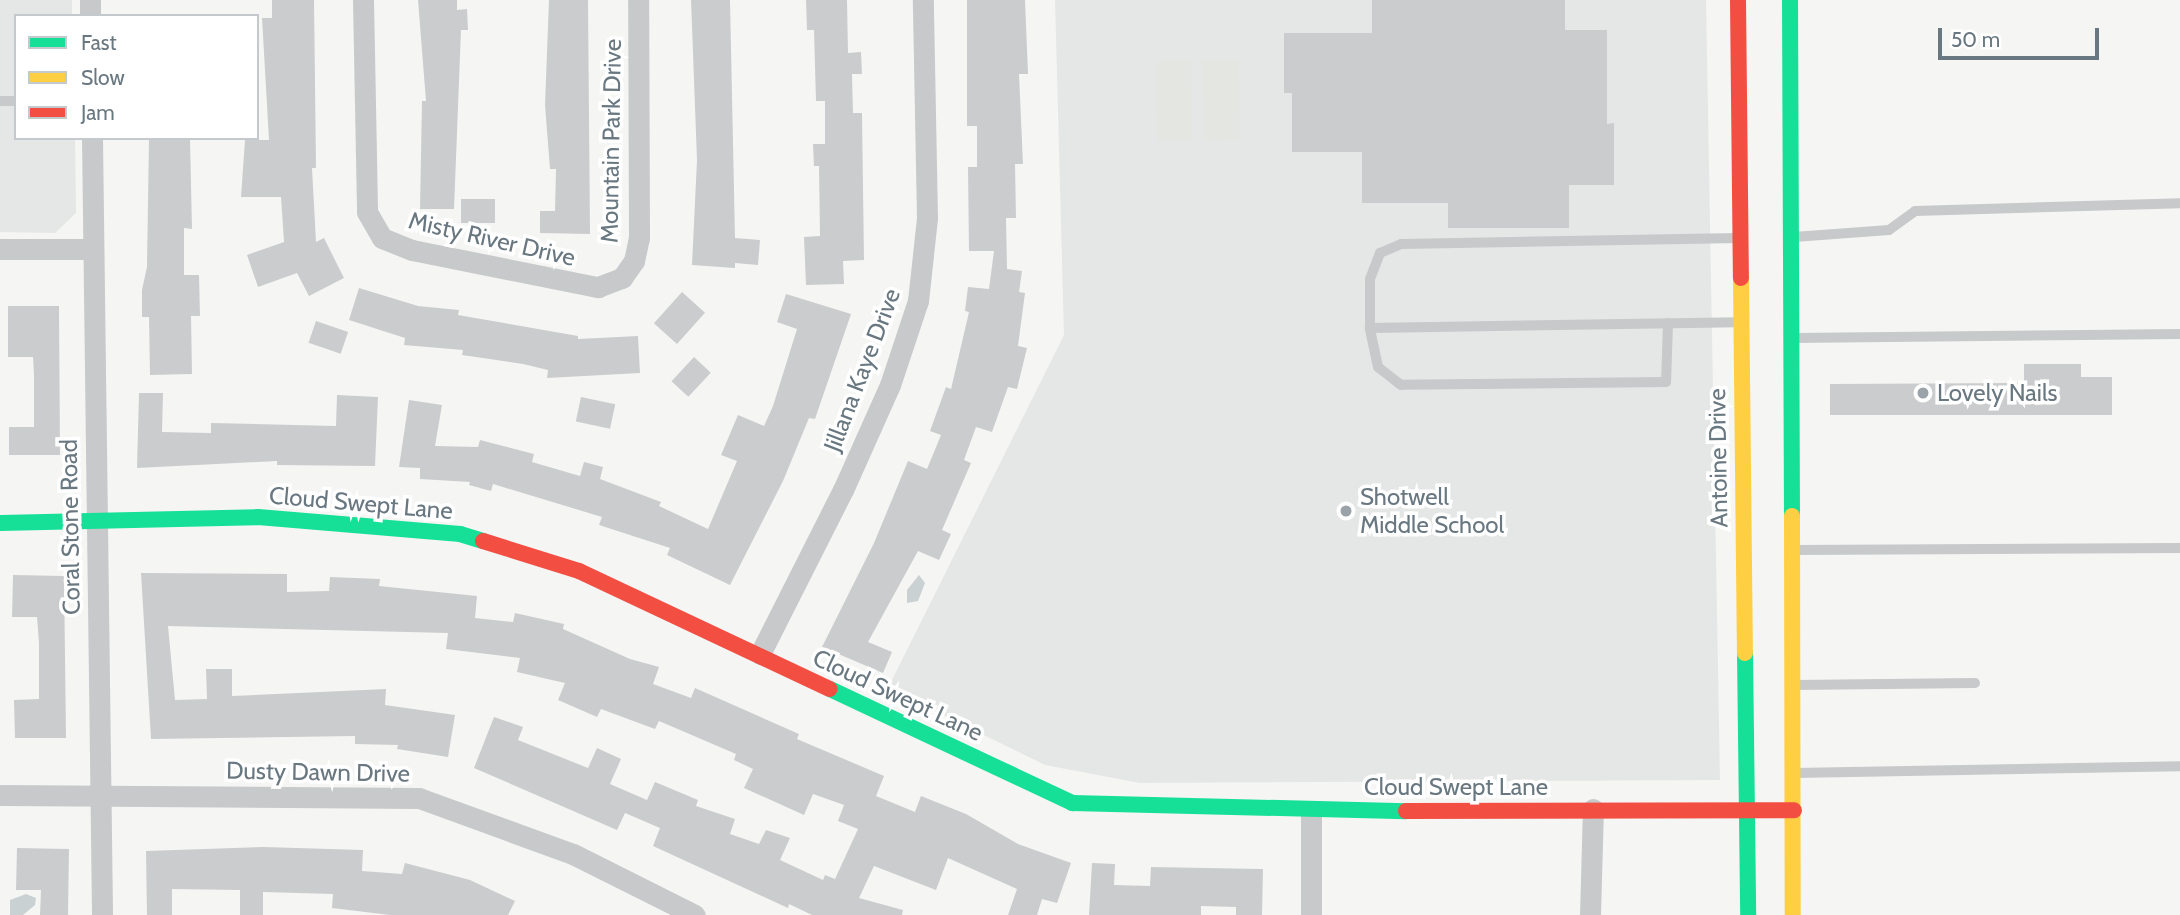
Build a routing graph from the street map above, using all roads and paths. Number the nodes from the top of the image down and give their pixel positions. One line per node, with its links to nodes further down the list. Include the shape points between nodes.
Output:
1 (363, 0): 12 (street, Misty River Drive, via 367,212 382,238 412,250 580,286 598,287)
2 (638, 0): 12 (street, Mountain Park Drive, via 639,238 634,261)
3 (923, 0): 22 (street, Jillana Kaye Drive, via 927,218 918,301 890,385)
4 (1738, 0): 9 (main road, Antoine Drive)
5 (1790, 0): 8 (main road)
6 (92, 140): 11 (street, Coral Stone Road)
7 (2180, 203): 8 (lane, via 1915,211 1889,230)
8 (1784, 237): 17 (main road)
9 (1748, 238): 13 (main road, Antoine Drive); 15 (lane, via 1401,244 1380,253 1370,279)
10 (0, 249): 11 (street)
11 (92, 249): 19 (street, Coral Stone Road)
12 (622, 278)
13 (1739, 322): 14 (lane); 32 (main road, Antoine Drive)
14 (1668, 323): 15 (lane); 15 (lane, via 1666,382 1402,385 1378,367)
15 (1370, 328)
16 (2180, 334): 17 (lane)
17 (1793, 338): 21 (main road)
18 (0, 523): 19 (main road, Cloud Swept Lane)
19 (95, 523): 22 (main road, Cloud Swept Lane, via 258,517 460,534 579,571); 28 (street, Coral Stone Road)
20 (2180, 548): 21 (lane)
21 (1794, 551): 24 (main road)
22 (760, 654): 31 (main road, Cloud Swept Lane, via 1072,803)
23 (1975, 683): 24 (lane)
24 (1794, 685): 26 (main road)
25 (2180, 766): 26 (lane)
26 (1794, 773): 30 (main road)
27 (0, 795): 28 (street, Dusty Dawn Drive)
28 (102, 795): 33 (street, Coral Stone Road); 34 (street, Dusty Dawn Drive, via 419,798 573,854)
29 (1593, 809): 31 (main road, Cloud Swept Lane); 32 (main road, Cloud Swept Lane); 36 (street)
30 (1794, 810): 32 (main road, Cloud Swept Lane); 38 (main road)
31 (1311, 811): 35 (street)
32 (1746, 811): 37 (main road, Antoine Drive)
33 (102, 915)
34 (695, 915)
35 (1311, 915)
36 (1590, 915)
37 (1748, 915)
38 (1793, 915)

